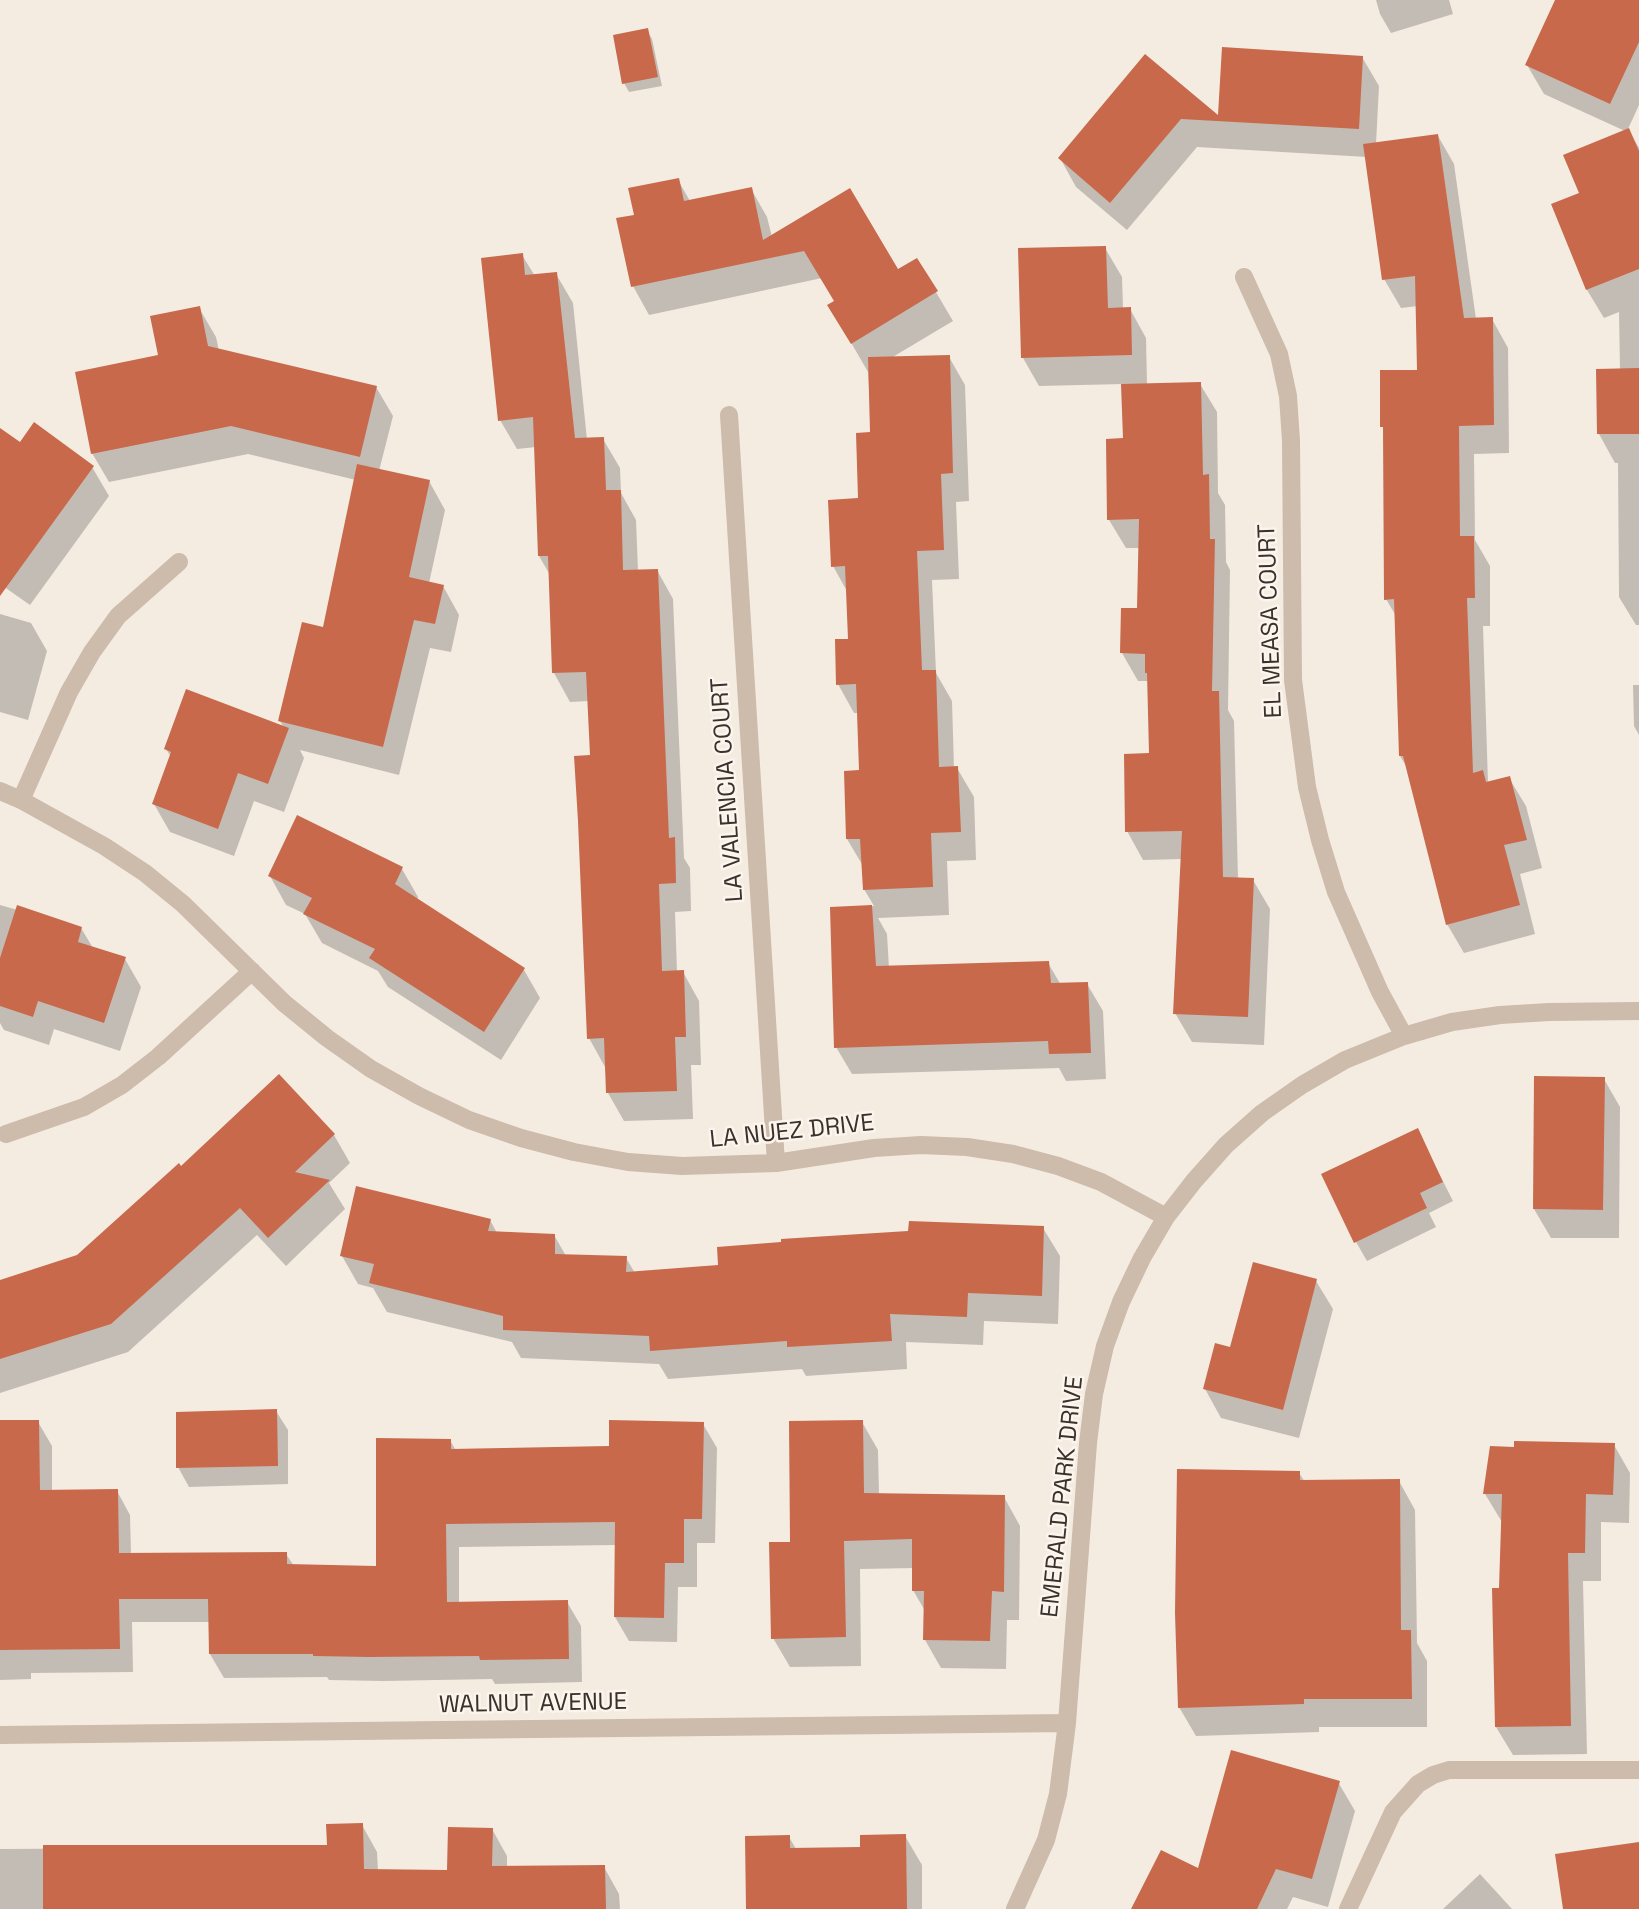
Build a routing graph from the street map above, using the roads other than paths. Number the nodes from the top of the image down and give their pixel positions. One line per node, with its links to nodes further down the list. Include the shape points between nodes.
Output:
1 (1244, 276): 8 (street, EL MEASA COURT, via 1279,354 1288,396 1293,680 1307,787 1336,891)
2 (729, 415): 10 (street, LA VALENCIA COURT)
3 (179, 562): 5 (street, via 118,616 92,652)
4 (0, 791): 5 (street, LA NUEZ DRIVE)
5 (21, 800): 6 (street, LA NUEZ DRIVE, via 145,873)
6 (252, 971): 9 (street, via 122,1085 84,1107); 10 (street, LA NUEZ DRIVE, via 349,1053 419,1096 469,1119 521,1138 628,1162 682,1166)
7 (1639, 1011): 8 (street, EMERALD PARK DRIVE, via 1500,1015)
8 (1404, 1036): 11 (street, EMERALD PARK DRIVE, via 1345,1060 1262,1113 1226,1145)
9 (6, 1134)
10 (776, 1163): 11 (street, LA NUEZ DRIVE, via 874,1148 967,1147 1058,1166 1101,1182)
11 (1166, 1217): 12 (street, EMERALD PARK DRIVE, via 1121,1302 1094,1394)
12 (1067, 1723): 13 (street, WALNUT AVENUE); 15 (street, EMERALD PARK DRIVE, via 1058,1794 1046,1840)
13 (0, 1735)
14 (1639, 1770): 16 (street, via 1449,1770 1433,1775 1418,1784 1393,1812)
15 (1015, 1909)
16 (1348, 1909)

